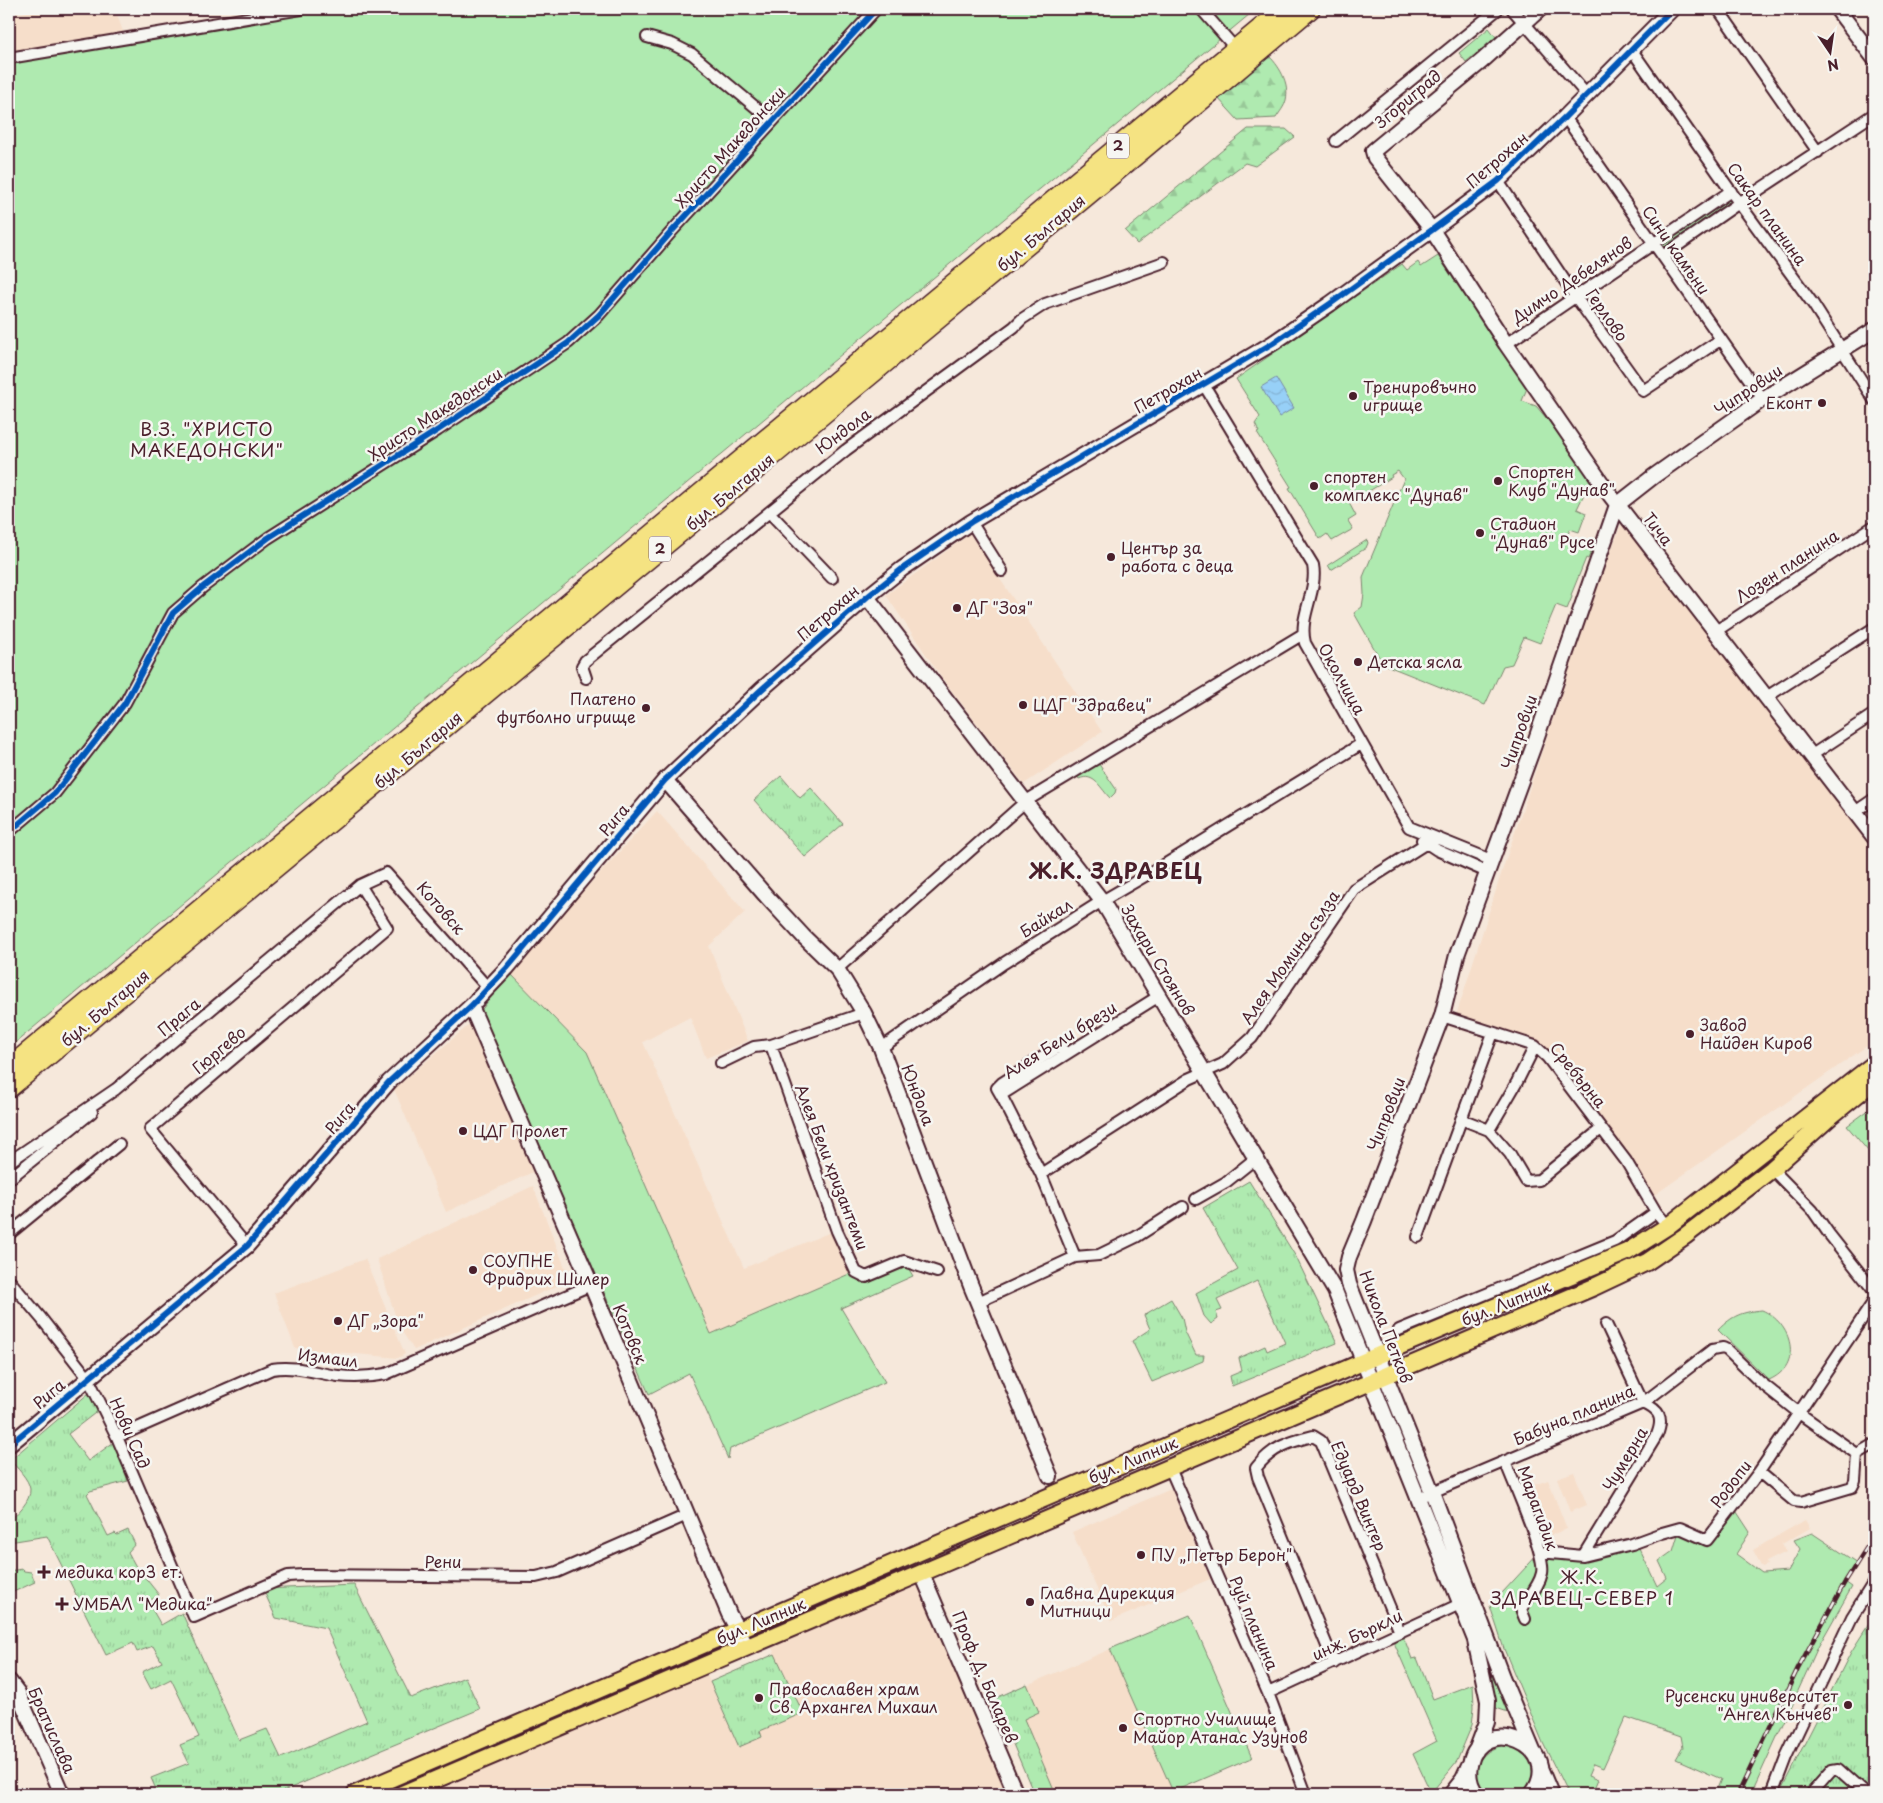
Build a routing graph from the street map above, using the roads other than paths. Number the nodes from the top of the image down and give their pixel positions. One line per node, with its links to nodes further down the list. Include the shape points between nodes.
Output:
1 (301, 9): 16 (street)
2 (876, 9): 21 (street, Христо Македонски)
3 (1201, 9): 14 (street)
4 (1284, 9): 14 (highway, бул. България / 2)
5 (1310, 9): 80 (highway, бул. България / 2)
6 (1498, 9): 22 (street)
7 (1512, 9): 12 (street)
8 (1540, 9): 12 (street, Згориград)
9 (1672, 9): 15 (street, Петрохан)
10 (1718, 9): 23 (street)
11 (1837, 9): 17 (street)
12 (1524, 23): 18 (street); 27 (street, Згориград, via 1374,151 1375,158)
13 (647, 37): 21 (street, via 692,54)
14 (1236, 49): 77 (highway, бул. България / 2)
15 (1631, 49): 18 (street, Петрохан); 25 (street, Сакар планина)
16 (10, 56)
17 (1874, 58)
18 (1586, 94): 20 (street, Петрохан)
19 (1874, 114): 23 (street)
20 (1565, 117): 24 (street, Петрохан); 28 (street, Сини камъни)
21 (772, 121): 59 (street, Христо Македонски, via 599,315 568,342 438,430 268,538 173,613 125,703 55,793)
22 (1336, 141)
23 (1818, 152): 26 (street)
24 (1498, 181): 27 (street, Петрохан); 31 (street, Герлово)
25 (1731, 191): 26 (street, Сакар планина); 28 (street, Димчо Дебелянов)
26 (1739, 203): 29 (street); 35 (street, Сакар планина)
27 (1432, 230): 34 (street, Тича); 36 (street, Петрохан, via 1281,338)
28 (1654, 243): 29 (street, Сини камъни); 31 (street, Димчо Дебелянов)
29 (1663, 256): 33 (street, Сини камъни)
30 (1164, 262): 40 (street, Юндола, via 1046,304 1022,319 854,444)
31 (1575, 296): 33 (street, Герлово, via 1643,391); 34 (street, Димчо Дебелянов)
32 (1874, 330): 35 (street, Чипровци)
33 (1720, 340): 37 (street, Сини камъни)
34 (1506, 344): 39 (street, Тича)
35 (1843, 349): 37 (street, Чипровци); 38 (street, Сакар планина)
36 (1204, 385): 41 (street, Петрохан); 48 (street, Околчица, via 1313,565)
37 (1763, 400): 39 (street, Чипровци)
38 (1874, 400)
39 (1617, 505): 47 (street, Тича); 62 (street, Чипровци)
40 (769, 512): 44 (street); 49 (street, Юндола, via 585,661 582,666)
41 (971, 522): 43 (street); 45 (street, Петрохан)
42 (1874, 526): 47 (street, Лозен планина)
43 (1002, 571)
44 (832, 578)
45 (867, 597): 54 (street, Петрохан); 56 (street, Захари Стоянов)
46 (1874, 628): 50 (street)
47 (1716, 631): 50 (street, Тича)
48 (1303, 634): 52 (street, Околчица, via 1312,657); 56 (street)
49 (586, 678)
50 (1765, 698): 53 (street, Тича)
51 (1874, 714): 53 (street)
52 (1361, 744): 58 (street, Околчица); 64 (street, Байкал)
53 (1812, 755): 57 (street, Тича)
54 (665, 780): 65 (street, Юндола, via 767,897); 66 (street, Рига)
55 (1874, 799): 57 (street)
56 (1026, 802): 64 (street, Захари Стоянов); 65 (street)
57 (1855, 812): 60 (street, Тича)
58 (1409, 827): 61 (street, Околчица); 62 (street)
59 (9, 832)
60 (1874, 837)
61 (1425, 844): 62 (street); 78 (street, Алея Момина сълза, via 1354,890 1252,1038 1222,1064)
62 (1489, 866): 70 (street, Чипровци, via 1457,955)
63 (360, 885): 66 (street, Котовск, via 386,873); 81 (street, Прага); 97 (street, Гюргево, via 387,928 150,1129)
64 (1102, 901): 67 (street, Захари Стоянов); 74 (street, Байкал, via 1004,963)
65 (838, 969): 69 (street, Юндола)
66 (488, 988): 68 (street, Рига)
67 (1158, 996): 78 (street, Захари Стоянов); 89 (street, Алея Бели брези, via 1001,1095)
68 (471, 1006): 97 (street, Рига, via 389,1082); 103 (street, Котовск)
69 (864, 1013): 72 (street); 74 (street, Юндола)
70 (1442, 1016): 71 (street, Сребърна); 100 (street, Чипровци)
71 (1493, 1033): 73 (street, Сребърна); 82 (street)
72 (772, 1046): 75 (street, via 754,1047); 101 (street, Алея Бели хризантеми, via 837,1231 856,1272 866,1277 904,1261)
73 (1535, 1046): 83 (street, Сребърна, via 1547,1057); 84 (street)
74 (881, 1048): 107 (street, Юндола)
75 (721, 1064)
76 (1874, 1064): 94 (main road, бул. Липник)
77 (9, 1068)
78 (1205, 1072): 86 (street, Захари Стоянов); 89 (street)
79 (1874, 1081): 88 (main road, бул. Липник)
80 (9, 1088)
81 (116, 1089): 87 (street, Прага); 90 (street, via 89,1115)
82 (1461, 1119): 84 (street); 96 (street)
83 (1601, 1129): 84 (street, via 1539,1180 1526,1182 1510,1154); 93 (street, Сребърна, via 1626,1161)
84 (1489, 1130)
85 (119, 1144): 95 (street)
86 (1256, 1158): 91 (street); 98 (street, Захари Стоянов)
87 (9, 1162)
88 (1772, 1169): 105 (street, via 1813,1211); 112 (main road, бул. Липник, via 1647,1262)
89 (1041, 1174): 99 (street, Алея Бели брези)
90 (9, 1179)
91 (1196, 1200)
92 (1184, 1207): 99 (street, via 1136,1237 1099,1255)
93 (1656, 1212): 94 (street, Сребърна); 109 (street, via 1614,1240)
94 (1668, 1226): 110 (main road, бул. Липник, via 1618,1256)
95 (9, 1234)
96 (1418, 1237)
97 (247, 1246): 111 (street, Рига)
98 (1312, 1256): 100 (street, via 1325,1265); 104 (street, Захари Стоянов)
99 (1075, 1258): 107 (street)
100 (1347, 1262): 104 (street, Никола Петков, via 1338,1277); 110 (street, Никола Петков, via 1349,1284)
101 (937, 1272)
102 (9, 1280): 111 (street, Нови Сад)
103 (591, 1285): 115 (street, Измаил, via 386,1374 367,1378 272,1368); 127 (street, Котовск)
104 (1335, 1291): 110 (street, Никола Петков)
105 (1874, 1291)
106 (1874, 1301): 114 (street, Родопи)
107 (978, 1302): 122 (street, Юндола)
108 (1606, 1324): 113 (street, Чумерна)
109 (1399, 1330)
110 (1371, 1359): 112 (street, Никола Петков); 123 (main road, бул. Липник)
111 (88, 1378): 115 (street, Нови Сад); 117 (street, Рига)
112 (1378, 1378): 120 (main road, бул. Липник); 124 (street, Никола Петков); 126 (street, Никола Петков)
113 (1643, 1403): 114 (street, Бабуна планина, via 1712,1350 1723,1348); 119 (street, Бабуна планина); 129 (street, Чумерна, via 1660,1417 1658,1435)
114 (1799, 1413): 118 (street); 121 (street, Родопи)
115 (117, 1437): 133 (street, Нови Сад)
116 (1874, 1444): 118 (street)
117 (9, 1445)
118 (1857, 1454): 121 (street, via 1852,1487 1801,1502)
119 (1505, 1461): 124 (street, Бабуна планина); 128 (street, Марагидик)
120 (1169, 1466): 130 (main road, бул. Липник); 140 (street, Руй планина)
121 (1759, 1472): 129 (street, Родопи, via 1707,1540 1680,1528)
122 (1050, 1476): 123 (street); 125 (street)
123 (1068, 1488): 125 (main road, бул. Липник)
124 (1432, 1492): 126 (street, Бабуна планина); 142 (street, Никола Петков)
125 (1046, 1498): 135 (main road, бул. Липник)
126 (1418, 1498): 132 (street, Никола Петков)
127 (687, 1515): 133 (street, Рени, via 557,1572 536,1577 288,1576); 135 (street, Котовск)
128 (1540, 1552): 129 (street, Родопи); 134 (street, Марагидик, via 1542,1572 1535,1591 1521,1609)
129 (1582, 1556)
130 (922, 1574): 137 (main road, бул. Липник); 148 (street, Проф. Д. Баларев)
131 (1874, 1582): 154 (street, via 1852,1617)
132 (1460, 1604): 136 (street, инж. Бъркли); 143 (street, Никола Петков, via 1475,1640 1488,1702 1487,1722)
133 (194, 1617)
134 (1525, 1619)
135 (737, 1631): 137 (street, Котовск); 146 (main road, бул. Липник)
136 (1400, 1632): 138 (street, инж. Бъркли); 138 (street, Едуард Винтер, via 1321,1440 1313,1436 1276,1448 1256,1468 1258,1477)
137 (747, 1647): 147 (main road, бул. Липник)
138 (1334, 1662): 140 (street, инж. Бъркли)
139 (9, 1681): 141 (street, Братислава)
140 (1268, 1693): 149 (street, Руй планина)
141 (13, 1695): 145 (street, Братислава)
142 (1532, 1751): 143 (street, via 1520,1740 1501,1737 1492,1739); 144 (street, Никола Петков)
143 (1473, 1757): 150 (street, Никола Петков, via 1463,1779); 151 (street, via 1470,1783)
144 (1539, 1764): 152 (street, via 1539,1780); 153 (street, Никола Петков)
145 (62, 1794)
146 (354, 1794)
147 (402, 1794)
148 (1016, 1794)
149 (1306, 1794)
150 (1451, 1794)
151 (1477, 1794)
152 (1532, 1794)
153 (1551, 1794)
154 (1772, 1794)
155 (1811, 1794): 156 (street, via 1832,1770 1838,1769)
156 (1866, 1794)

